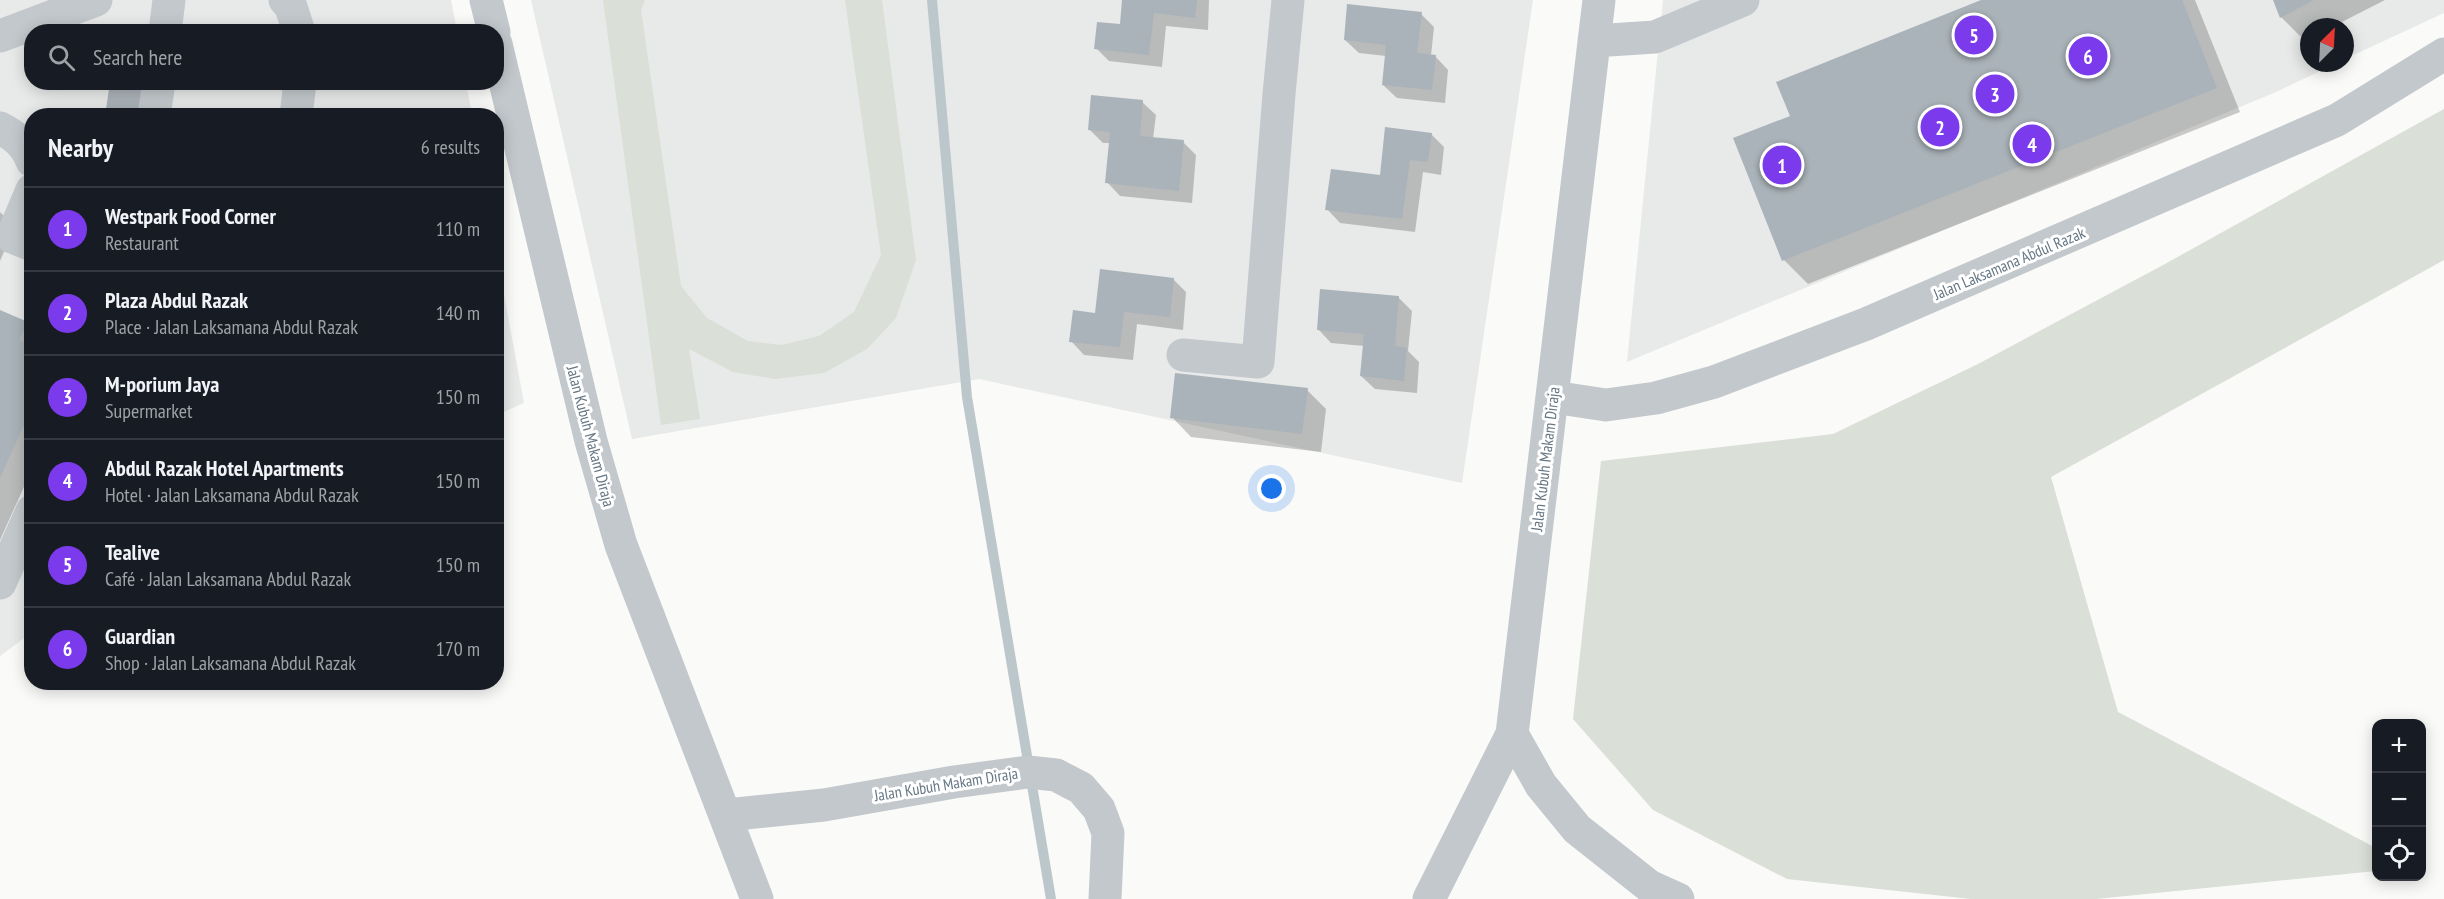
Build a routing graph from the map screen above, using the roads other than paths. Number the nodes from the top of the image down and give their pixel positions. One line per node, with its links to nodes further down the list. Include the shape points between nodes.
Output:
1 (96, 0): 8 (street)
2 (169, 0): 9 (street)
3 (285, 0): 10 (street)
4 (486, 0): 11 (street)
5 (1288, 0): 25 (street, via 1258,362)
6 (1599, 0): 14 (street, Jalan Kubuh Makam Diraja)
7 (1743, 0): 14 (street, via 1655,37)
8 (32, 24)
9 (166, 24)
10 (296, 24)
11 (492, 24)
12 (24, 27): 13 (street)
13 (0, 36)
14 (1594, 41): 26 (street, Jalan Kubuh Makam Diraja)
15 (2444, 54): 26 (street, Jalan Laksamana Abdul Razak, via 2337,120 1834,337 1714,382 1656,398 1606,405)
16 (504, 77): 30 (street, Jalan Kubuh Makam Diraja, via 591,441 621,545)
17 (158, 90): 19 (street)
18 (299, 90): 20 (street)
19 (155, 108)
20 (297, 108)
21 (0, 128): 22 (street)
22 (24, 145)
23 (24, 209): 24 (street, via 12,237)
24 (24, 242)
25 (1183, 355)
26 (1553, 397): 29 (street, Jalan Kubuh Makam Diraja)
27 (24, 529): 28 (street)
28 (0, 583)
29 (1512, 734): 33 (street, Jalan Kubuh Makam Diraja); 34 (street, via 1541,785 1577,829 1649,886)
30 (726, 815): 31 (street, Jalan Kubuh Makam Diraja); 32 (street, Jalan Kubuh Makam Diraja, via 824,805 1028,771 1056,775 1081,788 1099,809 1108,833)
31 (757, 899)
32 (1105, 899)
33 (1429, 899)
34 (1678, 899)

